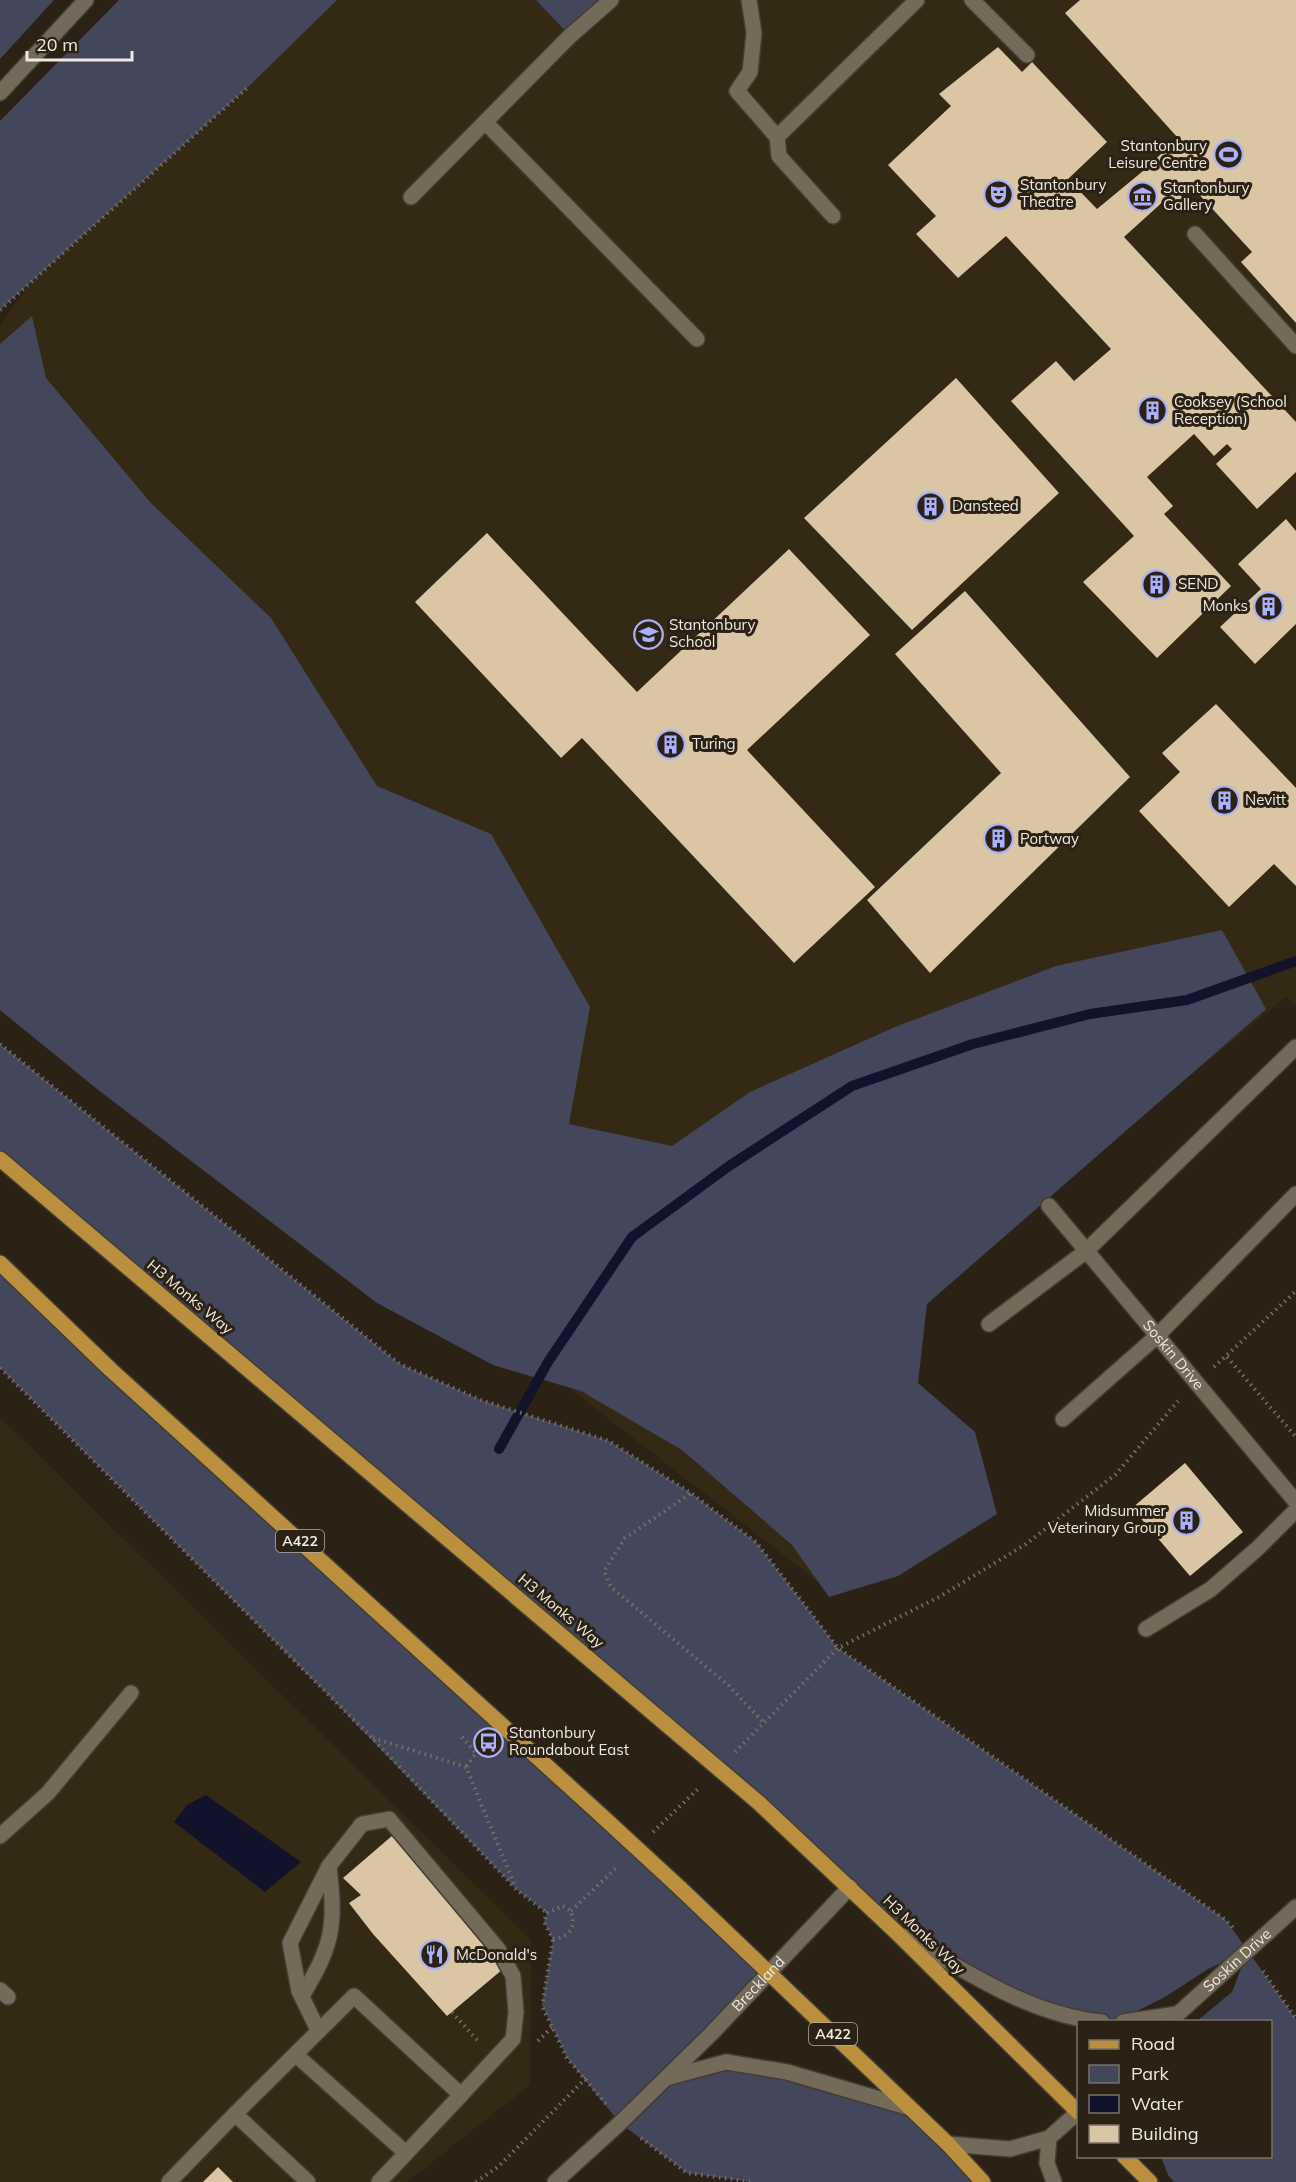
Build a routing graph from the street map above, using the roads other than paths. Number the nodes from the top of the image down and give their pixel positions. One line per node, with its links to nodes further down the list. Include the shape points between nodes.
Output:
1 (86, 0): 7 (street)
2 (611, 0): 8 (street, via 570,36)
3 (749, 0): 9 (street, via 754,33 750,72 736,91)
4 (917, 0): 9 (street)
5 (972, 0): 6 (street)
6 (1027, 55)
7 (0, 93)
8 (486, 123): 10 (street); 13 (street)
9 (777, 137): 11 (street, via 779,156)
10 (411, 197)
11 (833, 216)
12 (1195, 234): 14 (street)
13 (697, 339)
14 (1296, 346)
15 (1296, 1047): 19 (street)
16 (0, 1159): 30 (main road, H3 Monks Way, bridge, via 759,1803)
17 (1296, 1194): 22 (street)
18 (1049, 1206): 19 (street, Soskin Drive)
19 (1085, 1252): 21 (street); 22 (street, Soskin Drive)
20 (0, 1263): 33 (main road, A422, bridge, via 111,1370)
21 (989, 1324)
22 (1157, 1336): 23 (street); 24 (street, Soskin Drive)
23 (1063, 1419)
24 (1296, 1502)
25 (1296, 1510): 26 (street, via 1211,1589)
26 (1146, 1629)
27 (130, 1693): 28 (street, via 48,1792)
28 (0, 1836)
29 (329, 1866): 34 (street, via 333,1923 323,1961); 34 (street, via 291,1942); 41 (street, via 362,1824 389,1819 498,1949 513,1976 513,2039)
30 (850, 1887): 32 (main road, H3 Monks Way); 33 (street, Breckland)
31 (1296, 1907): 35 (street, Soskin Drive)
32 (896, 1932): 36 (street, via 999,1990); 43 (main road, H3 Monks Way)
33 (769, 1972): 40 (street, Breckland); 42 (main road, A422)
34 (302, 1996): 38 (street)
35 (1173, 2018): 37 (street, Soskin Drive)
36 (1085, 2020)
37 (1148, 2020)
38 (318, 2030): 39 (street); 41 (street, via 354,1996)
39 (296, 2055): 45 (street); 48 (street)
40 (665, 2079): 42 (street, Breckland, via 726,2062 787,2072); 53 (street, Breckland)
41 (461, 2095): 48 (street)
42 (909, 2108): 47 (main road, A422)
43 (1077, 2111)
44 (1077, 2113): 46 (street)
45 (235, 2115): 50 (street); 51 (street)
46 (1048, 2138): 47 (street, via 1010,2149); 55 (street, via 1047,2163)
47 (948, 2144): 54 (main road, A422)
48 (406, 2153): 52 (street)
49 (1125, 2158): 56 (main road)
50 (169, 2182)
51 (308, 2182)
52 (379, 2182)
53 (555, 2182)
54 (983, 2182)
55 (1053, 2182)
56 (1150, 2182)

